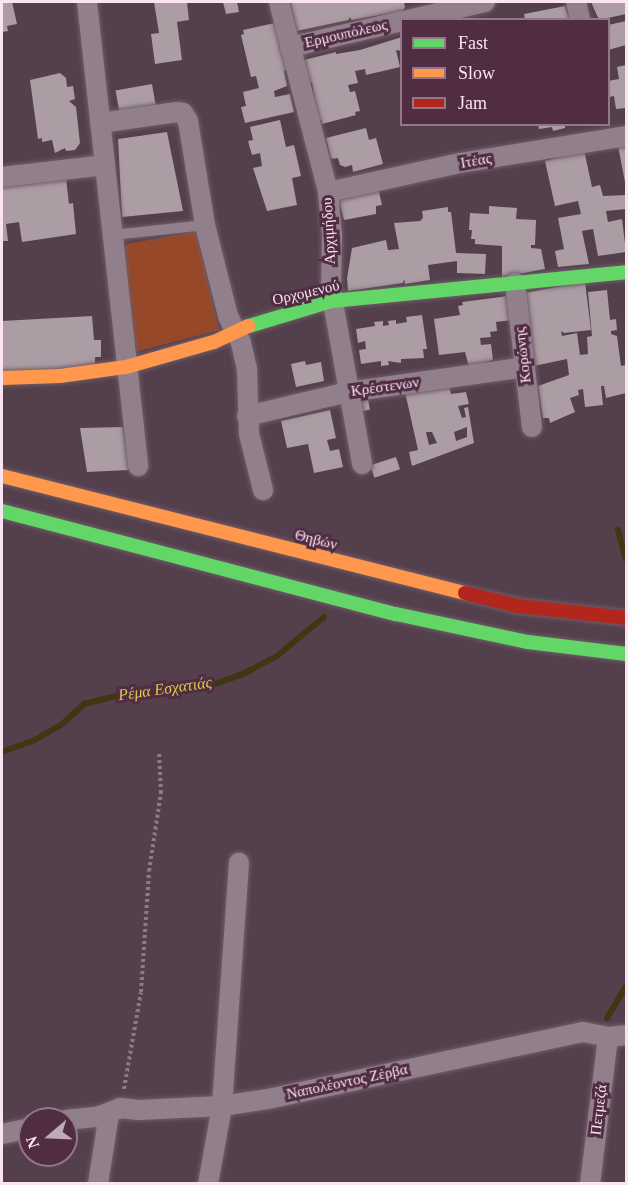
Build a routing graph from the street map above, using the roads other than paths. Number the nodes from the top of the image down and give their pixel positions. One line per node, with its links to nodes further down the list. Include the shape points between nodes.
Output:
1 (87, 2): 9 (street)
2 (279, 2): 8 (street, Αρχιμήδου)
3 (485, 2): 5 (street, Ερμουπόλεως)
4 (576, 2): 6 (street)
5 (417, 18)
6 (580, 18)
7 (400, 21): 8 (street, Ερμουπόλεως)
8 (290, 47): 14 (street, Αρχιμήδου)
9 (100, 123): 12 (street); 15 (street, via 183,113 188,121)
10 (603, 132): 11 (street, Ιτέας); 14 (street, Ιτέας)
11 (627, 136)
12 (105, 165): 13 (street); 16 (street)
13 (2, 177)
14 (328, 192): 19 (street, Αρχιμήδου)
15 (205, 225): 16 (lane); 20 (street)
16 (113, 235): 21 (street)
17 (626, 272): 18 (main road, Ορχομενού)
18 (515, 283): 19 (main road, Ορχομενού); 22 (street, Κορώνης)
19 (332, 301): 20 (main road, Ορχομενού, via 275,316); 24 (street, Αρχιμήδου)
20 (235, 332): 21 (main road, Ορχομενού, via 214,342); 25 (street, via 247,370)
21 (126, 367): 23 (main road, Ορχομενού, via 60,376); 28 (street)
22 (525, 367): 24 (street, Κρέστενων); 26 (street, Κορώνης)
23 (2, 378)
24 (348, 392): 25 (street, Κρέστενων); 27 (street, Αρχιμήδου)
25 (247, 416): 30 (street)
26 (532, 427)
27 (362, 464)
28 (138, 466)
29 (2, 476): 32 (main road, Θηβών, via 518,606)
30 (263, 490)
31 (2, 511): 33 (main road, via 396,614 528,642)
32 (627, 618)
33 (627, 654)
34 (238, 863): 36 (street)
35 (617, 1036): 36 (street, Ναπολέοντος Ζέρβα, via 583,1032); 43 (street, Πετμεζά)
36 (222, 1106): 37 (street, Ναπολέοντος Ζέρβα); 42 (street)
37 (114, 1111): 38 (street, Ναπολέοντος Ζέρβα); 41 (street)
38 (78, 1118)
39 (18, 1131): 40 (street)
40 (2, 1134)
41 (98, 1184)
42 (208, 1184)
43 (590, 1184)

